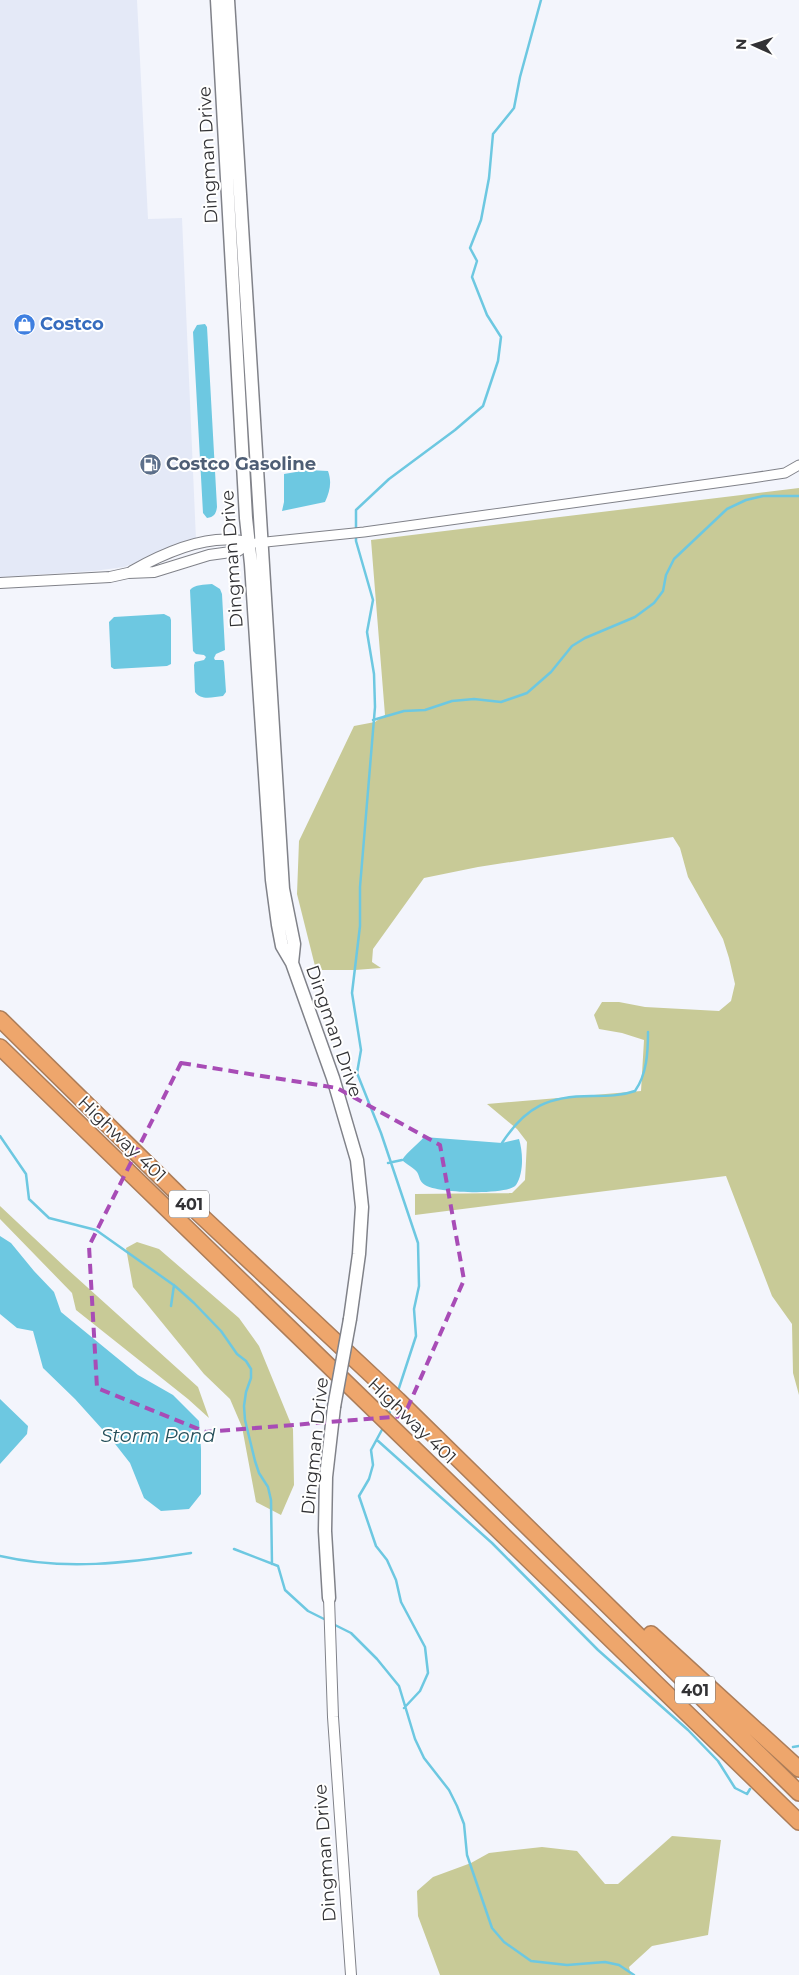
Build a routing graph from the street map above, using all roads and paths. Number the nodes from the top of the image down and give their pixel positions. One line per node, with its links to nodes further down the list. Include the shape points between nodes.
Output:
1 (217, 0): 4 (main road, Dingman Drive, via 246,518)
2 (228, 0): 4 (main road, Dingman Drive)
3 (799, 465): 4 (street, via 785,473 752,478 364,532)
4 (255, 543): 5 (street, via 238,540 209,542 110,577); 9 (main road, Dingman Drive, bridge, via 272,880 278,925 282,946 292,963 333,1078 356,1160 362,1207 359,1254 326,1477)
5 (0, 583)
6 (0, 1019): 8 (highway, Highway 401 / 401)
7 (0, 1047): 12 (highway, Highway 401 / 401)
8 (590, 1588): 10 (highway, via 616,1602); 11 (highway, Highway 401 / 401)
9 (328, 1598): 13 (street, Dingman Drive)
10 (799, 1769)
11 (799, 1793)
12 (799, 1822)
13 (350, 1975)

